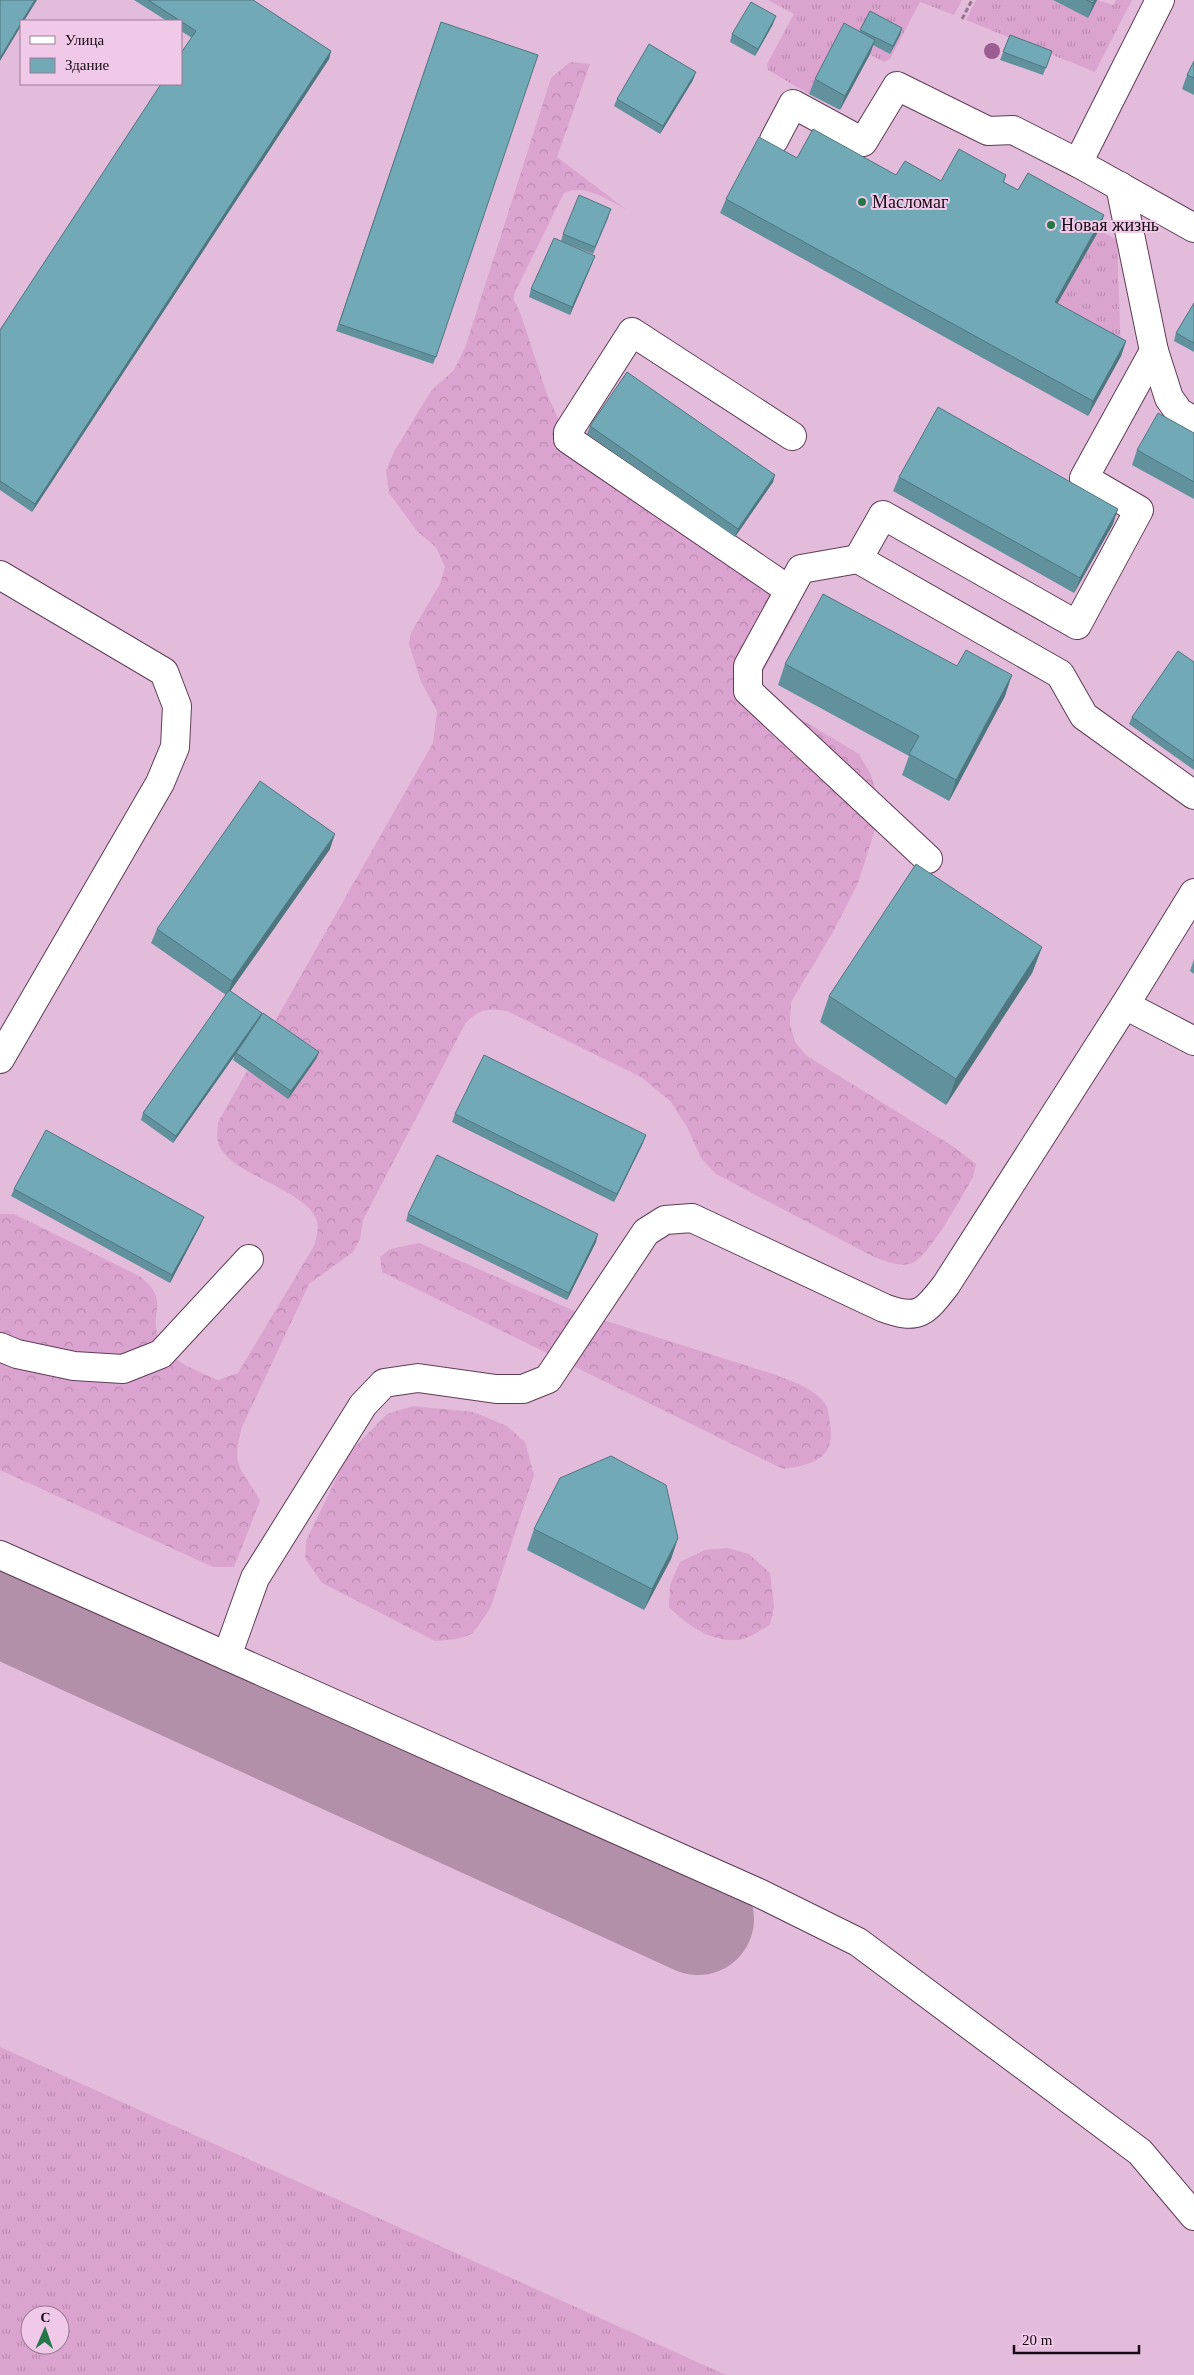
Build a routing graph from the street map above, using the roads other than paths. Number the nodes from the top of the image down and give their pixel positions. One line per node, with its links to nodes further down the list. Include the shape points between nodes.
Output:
1 (1160, 0): 3 (lane)
2 (774, 140): 3 (lane, via 793,104 863,142 897,86 988,131 1013,130)
3 (1078, 163): 4 (lane)
4 (1120, 186): 5 (lane); 6 (lane)
5 (1194, 228)
6 (1154, 351): 7 (lane, via 1169,398 1179,412); 9 (lane, via 1084,478 1140,510 1077,625 883,516)
7 (1194, 421)
8 (792, 436): 11 (lane, via 632,332 567,436)
9 (858, 559): 11 (lane, via 801,569); 12 (lane, via 1060,674 1084,716)
10 (0, 575): 17 (lane, via 164,672 177,706 175,747 160,783)
11 (789, 590): 13 (lane, via 748,666 748,691)
12 (1194, 795)
13 (928, 859)
14 (1194, 893): 15 (lane)
15 (1125, 1005): 16 (lane); 21 (lane, via 946,1286 928,1309 904,1316 692,1218 665,1220 646,1232 548,1379 523,1389 496,1389 418,1378 384,1383 363,1405 255,1578)
16 (1194, 1042)
17 (0, 1059)
18 (249, 1259): 19 (lane, via 161,1354 123,1369 74,1366 17,1354)
19 (0, 1347)
20 (0, 1555): 21 (lane)
21 (227, 1656): 22 (lane, via 759,1893 858,1942 1140,2152)
22 (1194, 2216)

